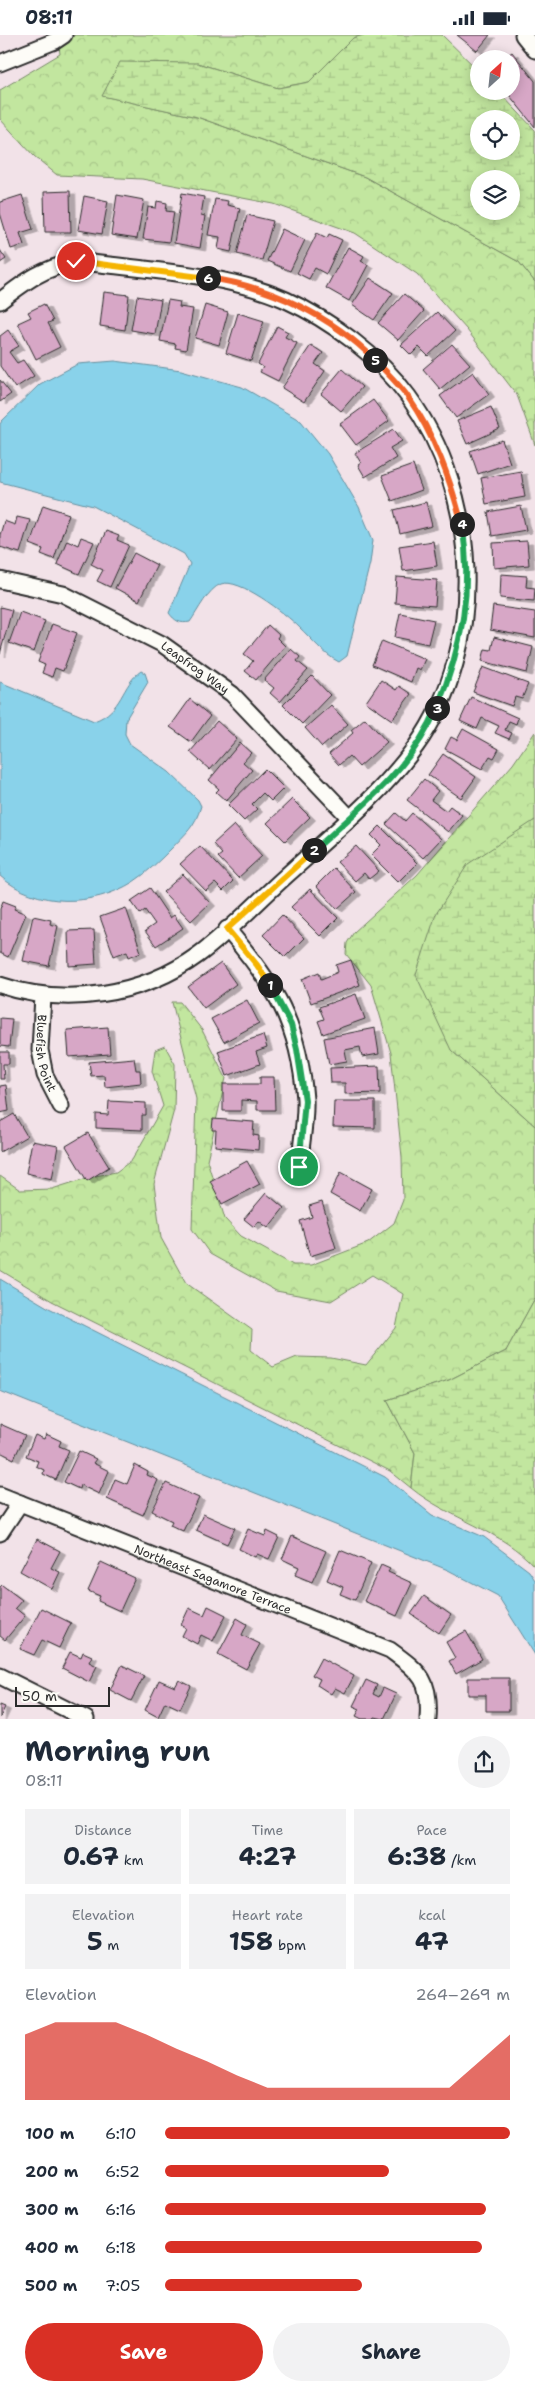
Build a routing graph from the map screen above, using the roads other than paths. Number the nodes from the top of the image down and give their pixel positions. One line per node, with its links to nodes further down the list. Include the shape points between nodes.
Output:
1 (64, 35): 4 (street)
2 (524, 35): 3 (street)
3 (535, 50)
4 (0, 63)
5 (0, 301): 7 (street, via 32,277 53,266 76,261 232,281 284,299 330,323 372,358 408,396 434,441 450,479 462,526 466,580 463,628 451,674 434,716 417,745 393,775)
6 (0, 580): 7 (street, Leapfrog Way, via 63,594 162,645 232,694)
7 (350, 817): 8 (street)
8 (227, 929): 10 (street, via 198,955 165,974 122,991); 12 (street, via 257,965 291,1025 305,1100)
9 (0, 985): 10 (street)
10 (43, 996): 11 (street, Bluefish Point, via 40,1050 45,1075)
11 (61, 1106)
12 (299, 1167)
13 (0, 1495): 14 (street, Northeast Sagamore Terrace)
14 (20, 1503): 15 (street); 18 (street, Northeast Sagamore Terrace, via 390,1649 420,1673 429,1702)
15 (0, 1533)
16 (0, 1676): 17 (street)
17 (86, 1719)
18 (428, 1719)

